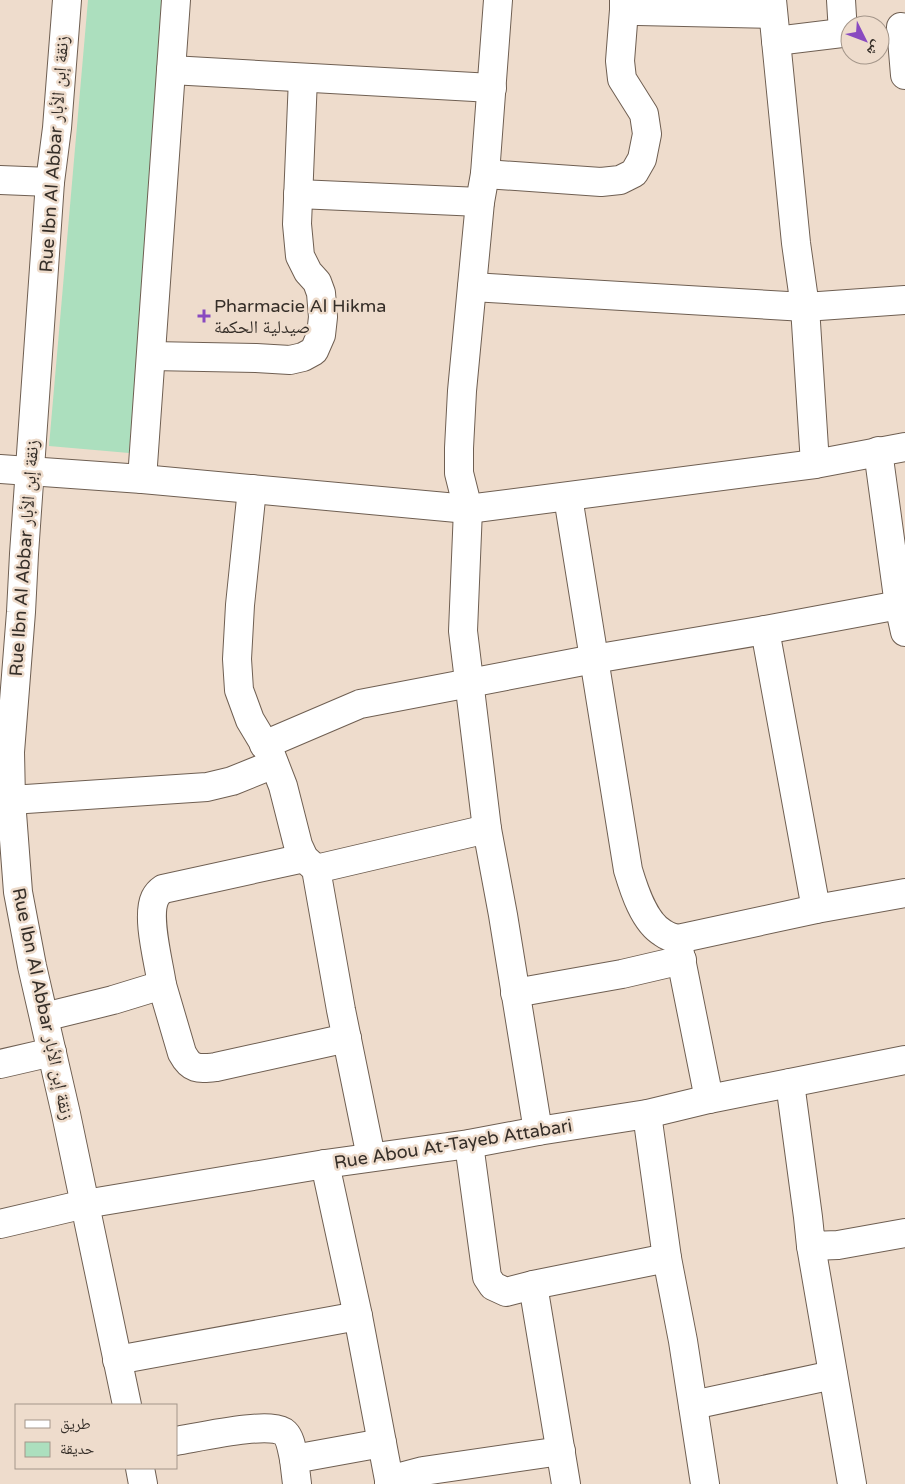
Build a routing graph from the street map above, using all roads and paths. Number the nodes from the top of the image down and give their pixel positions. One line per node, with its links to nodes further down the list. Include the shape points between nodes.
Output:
1 (67, 0): 17 (street, Rue Ibn Al Abbar زنقة إبن الأبار)
2 (176, 0): 11 (street)
3 (498, 0): 14 (street)
4 (841, 0): 7 (street)
5 (624, 5): 6 (street, via 650,12); 15 (street, via 622,79 644,114 646,134 642,159 634,173 620,180 601,182)
6 (773, 7): 10 (street)
7 (844, 15)
8 (895, 28): 12 (street)
9 (840, 33): 10 (street)
10 (776, 41): 22 (street)
11 (172, 70): 13 (street); 23 (street)
12 (905, 75)
13 (303, 78): 14 (street); 18 (street)
14 (492, 88): 15 (street)
15 (485, 174): 19 (street)
16 (0, 180): 17 (street)
17 (50, 182): 28 (street, Rue Ibn Al Abbar زنقة إبن الأبار)
18 (298, 194): 19 (street); 23 (street, via 300,256 321,293 321,335 314,351 290,360)
19 (480, 202): 20 (street)
20 (472, 287): 22 (street); 32 (street, via 459,448 459,473)
21 (905, 300): 22 (street)
22 (805, 307): 26 (street)
23 (151, 356): 29 (street)
24 (905, 447): 25 (street)
25 (878, 451): 26 (street); 33 (street)
26 (814, 464): 31 (street)
27 (0, 469): 28 (street)
28 (30, 471): 29 (street); 38 (street, Rue Ibn Al Abbar زنقة إبن الأبار, via 17,675)
29 (142, 479): 30 (street)
30 (252, 489): 32 (street); 39 (street, via 240,605 239,690 250,720)
31 (568, 497): 32 (street); 36 (street)
32 (468, 509): 37 (street, via 463,631)
33 (899, 605): 34 (street); 35 (street)
34 (765, 630): 36 (street); 45 (street)
35 (905, 632)
36 (594, 659): 37 (street); 46 (street, via 634,891 642,909)
37 (468, 684): 39 (street, via 360,704 322,718); 41 (street)
38 (5, 753): 40 (street, Rue Ibn Al Abbar زنقة إبن الأبار)
39 (269, 754): 40 (street, via 232,781 207,787); 42 (street, via 283,786 298,845)
40 (11, 800): 44 (street, Rue Ibn Al Abbar زنقة إبن الأبار)
41 (486, 828): 42 (street); 48 (street)
42 (310, 863): 47 (street, via 163,889 155,897 152,911); 50 (street)
43 (905, 893): 45 (street)
44 (9, 894): 49 (street, Rue Ibn Al Abbar زنقة إبن الأبار)
45 (816, 909): 46 (street)
46 (680, 950): 48 (street, via 622,974); 55 (street)
47 (162, 985): 49 (street); 50 (street, via 182,1053 187,1063 194,1067 216,1067)
48 (515, 993): 57 (street)
49 (44, 1017): 51 (street, Rue Ibn Al Abbar زنقة إبن الأبار)
50 (347, 1038): 59 (street)
51 (52, 1052): 53 (street); 61 (street, Rue Ibn Al Abbar زنقة إبن الأبار)
52 (905, 1060): 54 (street, Rue Abou At-Tayeb Attabari)
53 (0, 1064)
54 (790, 1083): 55 (street, Rue Abou At-Tayeb Attabari); 64 (street)
55 (709, 1100): 56 (street, Rue Abou At-Tayeb Attabari)
56 (646, 1114): 57 (street, Rue Abou At-Tayeb Attabari); 65 (street)
57 (538, 1131): 58 (street, Rue Abou At-Tayeb Attabari)
58 (469, 1144): 59 (street, Rue Abou At-Tayeb Attabari); 66 (street, via 487,1277 493,1286 506,1292)
59 (371, 1157): 60 (street, Rue Abou At-Tayeb Attabari)
60 (325, 1164): 61 (street, Rue Abou At-Tayeb Attabari); 67 (street)
61 (85, 1204): 62 (street, Rue Abou At-Tayeb Attabari); 68 (street, Rue Ibn Al Abbar زنقة إبن الأبار)
62 (0, 1224)
63 (905, 1233): 64 (street, via 838,1245)
64 (811, 1246): 69 (street)
65 (667, 1258): 66 (street); 71 (street)
66 (533, 1284): 74 (street)
67 (358, 1316): 68 (street); 73 (street)
68 (117, 1360): 70 (street, Rue Ibn Al Abbar زنقة إبن الأبار)
69 (833, 1375): 71 (street); 81 (street)
70 (127, 1404)
71 (693, 1405): 80 (street)
72 (178, 1441): 76 (street, via 255,1428 276,1428 289,1441)
73 (382, 1443): 76 (street); 77 (street)
74 (561, 1451): 77 (street, via 423,1471); 79 (street)
75 (140, 1469): 78 (street)
76 (295, 1472)
77 (389, 1482)
78 (143, 1484)
79 (566, 1484)
80 (705, 1484)
81 (852, 1484)

